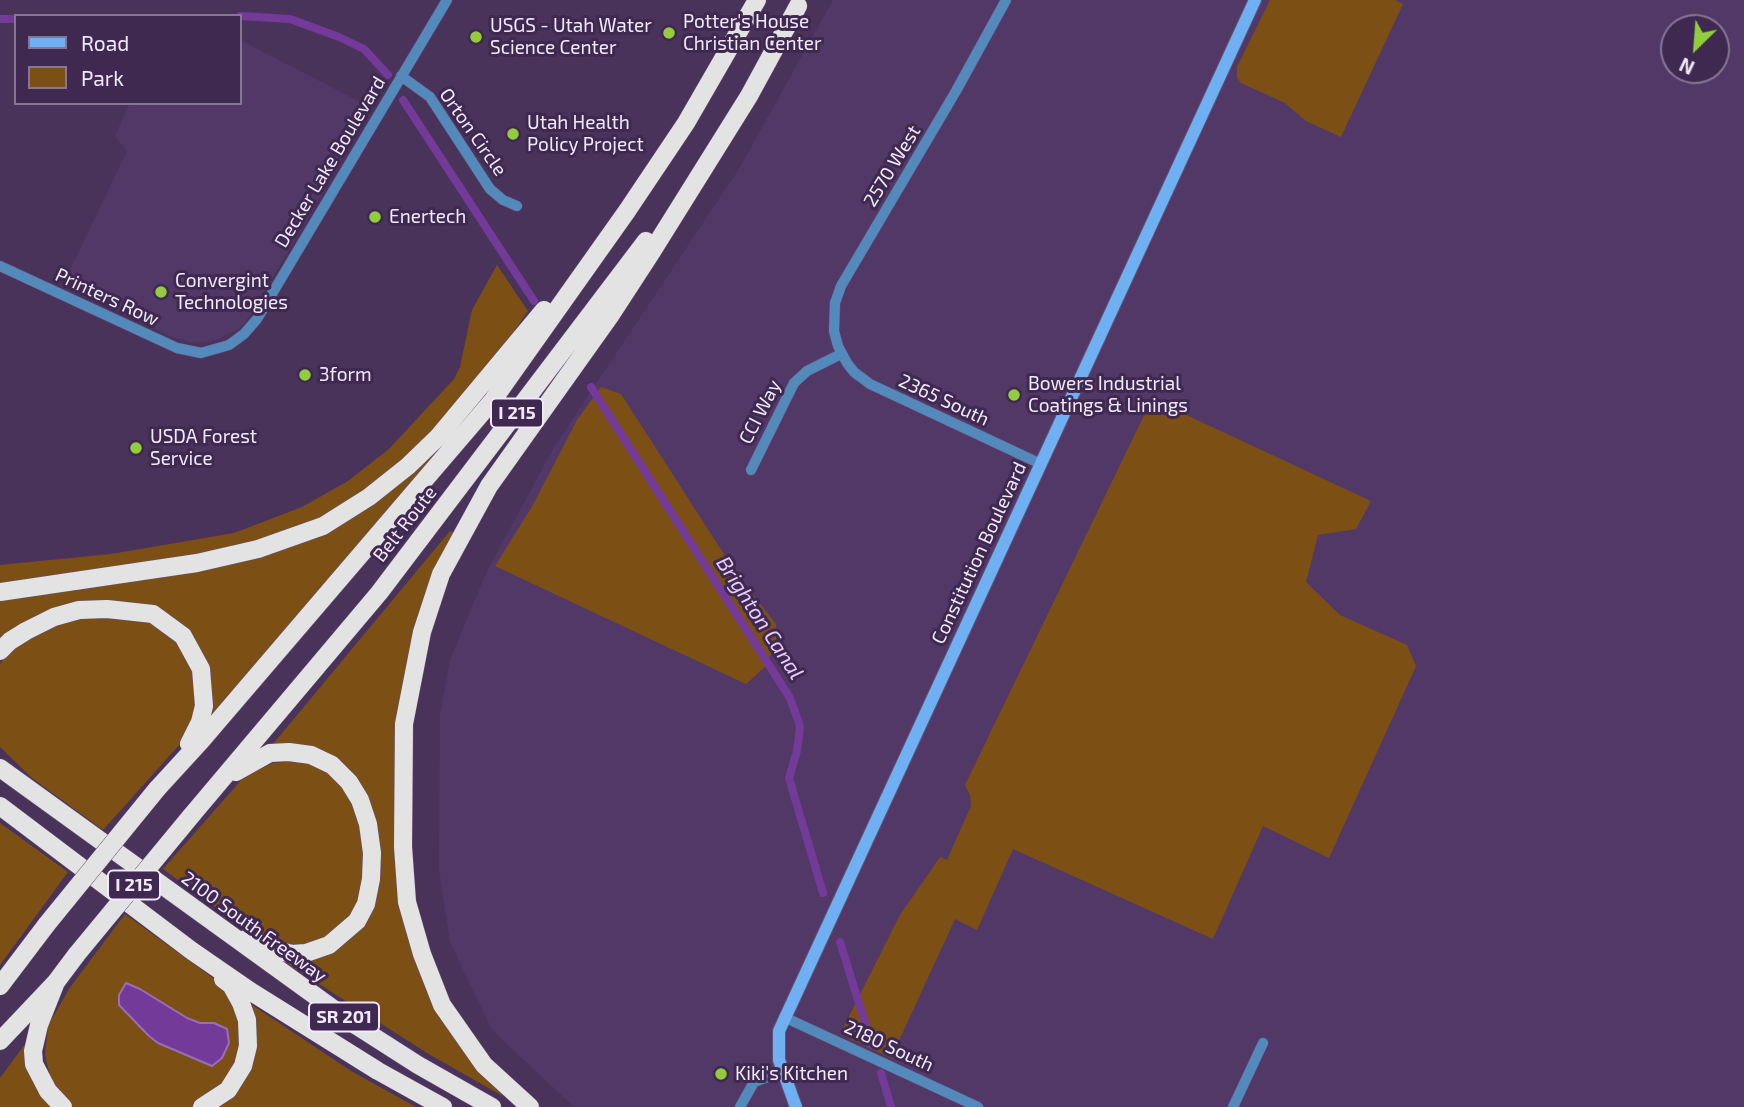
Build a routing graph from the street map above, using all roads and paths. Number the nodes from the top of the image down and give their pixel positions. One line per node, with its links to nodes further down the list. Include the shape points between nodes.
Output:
1 (447, 0): 6 (street, Decker Lake Boulevard)
2 (757, 0): 8 (highway, Belt Route / I 215, via 686,123)
3 (1006, 0): 11 (street, 2570 West, via 841,286 833,320)
4 (1255, 0): 12 (street, Constitution Boulevard)
5 (799, 3): 20 (highway, Belt Route / I 215, via 745,80 657,226 599,304 379,593); 38 (highway, via 749,96 651,253 489,486 441,573 422,632 404,724 407,902 442,1005 484,1065)
6 (401, 76): 7 (street, Orton Circle, via 430,97 490,189); 10 (street, Decker Lake Boulevard, via 257,319 229,345)
7 (517, 205)
8 (627, 211): 14 (highway, via 438,437 369,497 323,527 197,563); 18 (highway, Belt Route / I 215, via 493,400)
9 (0, 266): 10 (street, Printers Row, via 172,346)
10 (201, 353)
11 (841, 354): 12 (street, 2365 South, via 854,372 877,388); 13 (street, CCI Way, via 794,383)
12 (1041, 464): 30 (street, Constitution Boulevard)
13 (751, 470)
14 (0, 592)
15 (0, 650): 18 (highway, via 26,631 79,610 153,614 166,622 183,636 201,669 204,691 200,722)
16 (0, 753): 19 (highway)
17 (0, 768): 19 (highway, 2100 South Freeway / SR 201)
18 (173, 771): 24 (highway, Belt Route / I 215, bridge)
19 (35, 794): 25 (highway, 2100 South Freeway / SR 201)
20 (206, 797): 25 (highway, via 240,769 270,753 311,755 332,765 349,782 368,824 371,879 366,904 347,932 329,945 292,954); 28 (highway, Belt Route / I 215, bridge)
21 (0, 806): 23 (highway, SR 201)
22 (0, 816): 23 (highway)
23 (93, 878): 26 (highway, SR 201)
24 (42, 930): 27 (highway); 29 (highway, Belt Route / I 215)
25 (231, 936): 37 (highway, 2100 South Freeway / SR 201, via 357,1026)
26 (192, 951): 35 (highway, via 231,985 247,1020 243,1066 228,1090); 36 (highway, SR 201, via 342,1049)
27 (0, 974)
28 (56, 982): 31 (highway, Belt Route / I 215); 34 (highway, via 33,1051 34,1064 48,1091)
29 (0, 986)
30 (784, 1017): 33 (street, Constitution Boulevard, via 778,1041); 41 (street, 2180 South)
31 (0, 1041)
32 (1263, 1043): 42 (street)
33 (782, 1072): 39 (street, via 754,1082); 40 (street, Constitution Boulevard)
34 (63, 1107)
35 (202, 1107)
36 (443, 1107)
37 (492, 1107)
38 (530, 1107)
39 (740, 1107)
40 (796, 1107)
41 (978, 1107)
42 (1233, 1107)

